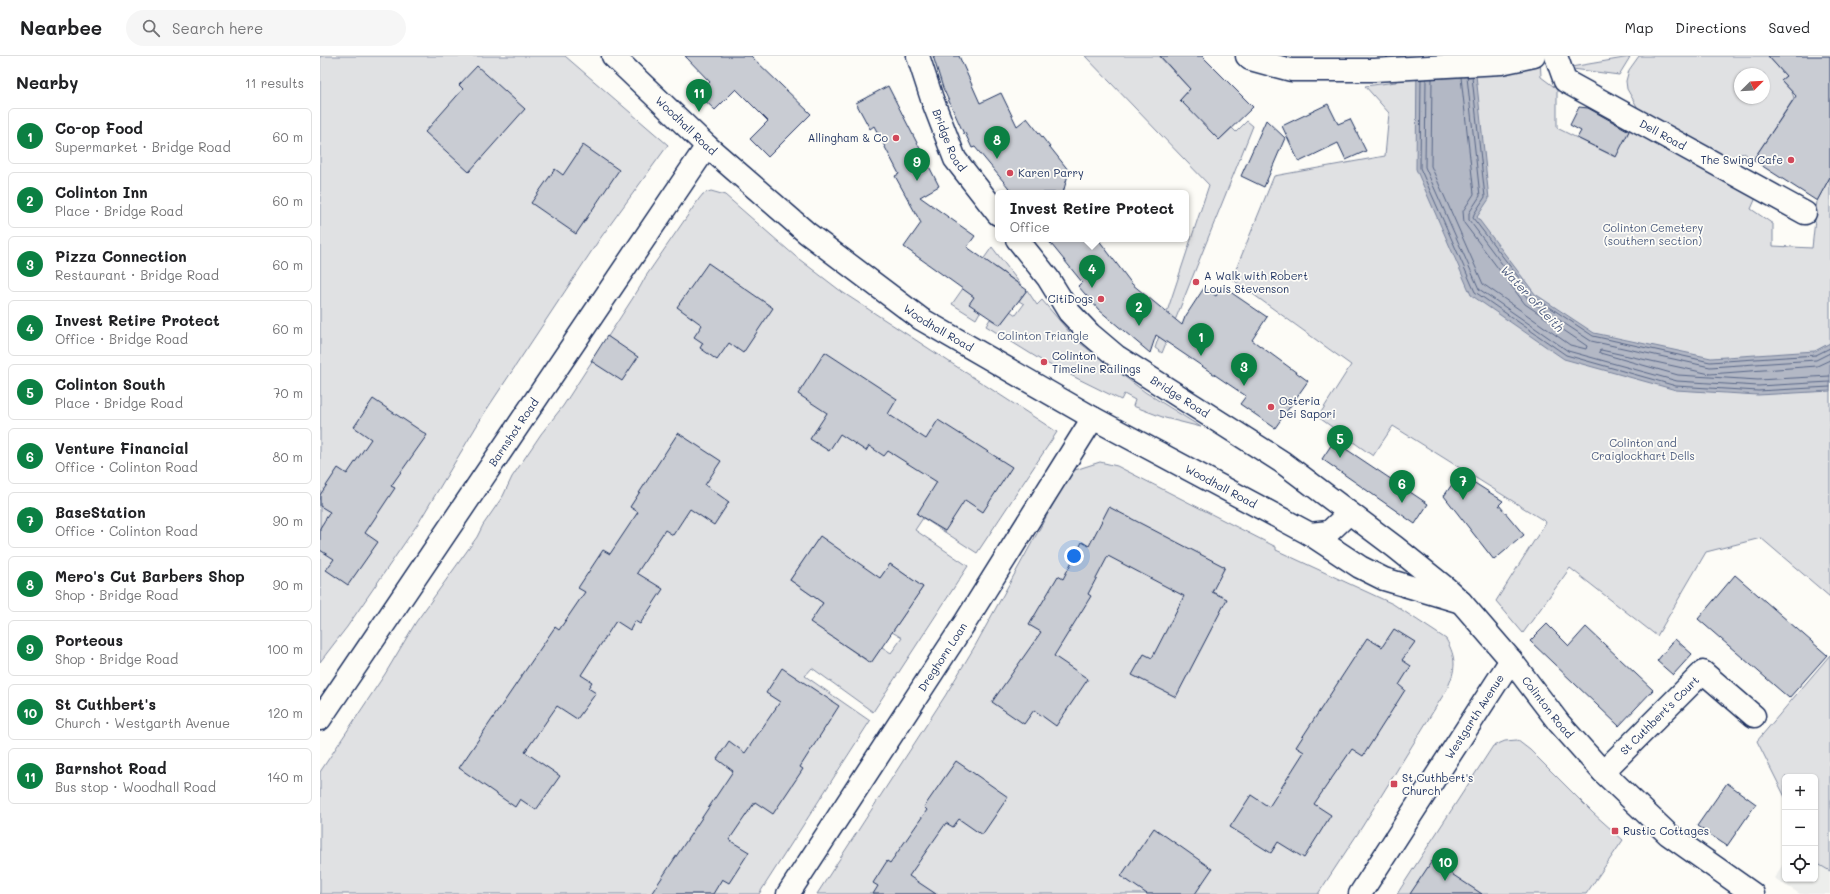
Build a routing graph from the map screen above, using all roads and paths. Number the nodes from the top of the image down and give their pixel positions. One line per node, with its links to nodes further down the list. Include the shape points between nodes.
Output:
1 (613, 56): 7 (street, Woodhall Road)
2 (918, 56): 8 (street, Bridge Road, via 955,159)
3 (1247, 56): 6 (street, via 1250,60)
4 (1534, 56): 6 (street, via 1501,63 1374,70)
5 (1556, 56): 9 (street, Dell Road, via 1566,81)
6 (1296, 63)
7 (707, 146): 11 (street, Woodhall Road, via 807,233 921,319); 16 (street, Barnshot Road)
8 (995, 210)
9 (1805, 213)
10 (1019, 242): 12 (street, Bridge Road, via 1048,278 1069,312 1116,356 1282,462)
11 (1093, 418): 13 (street, Woodhall Road); 19 (street, Dreghorn Loan, via 966,620)
12 (1349, 513): 13 (street, via 1329,532); 14 (street, Colinton Road)
13 (1310, 534): 14 (street, Woodhall Road, via 1360,567 1384,579)
14 (1461, 602): 15 (street, Colinton Road)
15 (1511, 660): 18 (street, Colinton Road, via 1558,723); 20 (street, Westgarth Avenue)
16 (322, 712)
17 (1754, 716): 18 (street, St Cuthbert's Court, via 1703,672)
18 (1603, 772): 21 (street, Colinton Road, via 1668,834)
19 (788, 894)
20 (1360, 894)
21 (1753, 894)

